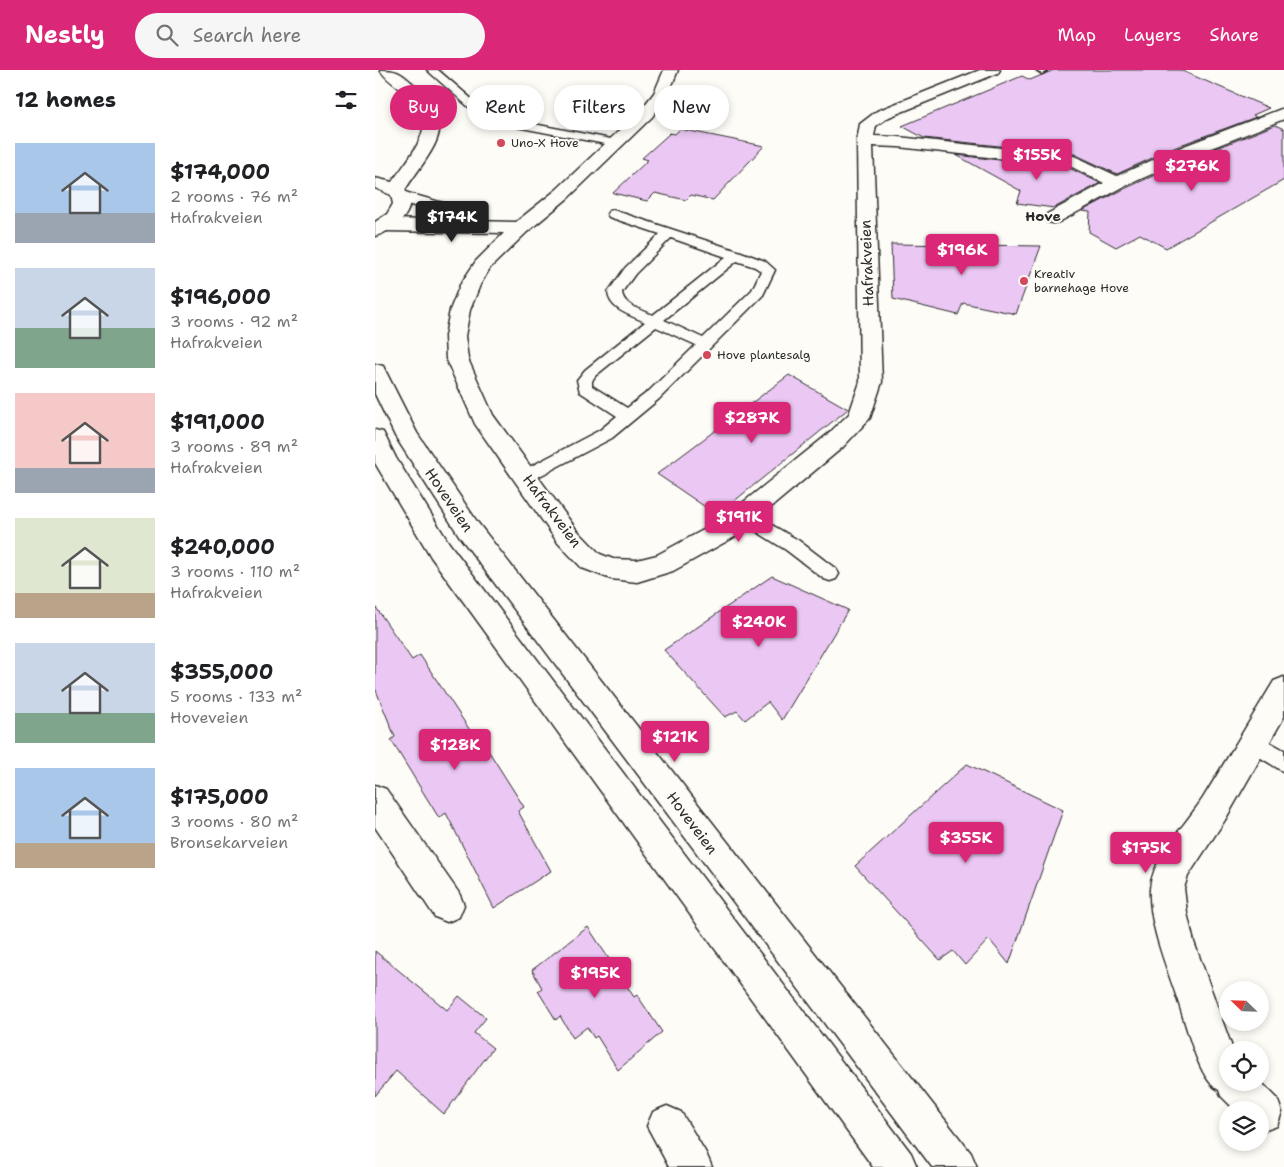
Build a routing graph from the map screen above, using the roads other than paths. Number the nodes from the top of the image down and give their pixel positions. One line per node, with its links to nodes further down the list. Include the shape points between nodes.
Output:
1 (387, 70): 6 (street, via 425,102 432,117)
2 (432, 70): 8 (lane, via 477,108 500,120)
3 (671, 70): 8 (street, Hafrakveien, via 661,93 646,114)
4 (993, 70): 7 (street, Hafrakveien, via 883,114 868,124)
5 (1284, 113): 11 (street, via 1215,138)
6 (431, 136): 9 (street); 12 (street)
7 (865, 141): 11 (street, via 1074,161); 25 (street, Hafrakveien, via 871,382 865,404 859,418 835,441)
8 (615, 143): 16 (street, Hafrakveien, via 562,194)
9 (399, 157)
10 (378, 175): 12 (street)
11 (1117, 183): 14 (street)
12 (399, 193): 15 (street, via 403,203 401,210); 16 (street, via 439,208)
13 (613, 214): 17 (lane)
14 (1053, 218)
15 (380, 228): 16 (street)
16 (520, 228): 24 (street, Hafrakveien, via 483,265 470,285 460,310 455,336 457,359 483,418)
17 (669, 233): 18 (lane); 19 (lane, via 615,290 615,297 622,306)
18 (736, 255): 19 (lane); 20 (lane, via 760,264 768,270 766,276 758,292)
19 (653, 320): 20 (lane); 22 (lane, via 584,380 585,388)
20 (705, 344): 22 (lane)
21 (375, 371): 38 (street, Hoveveien, via 407,436 469,530)
22 (628, 416): 24 (lane, via 606,434)
23 (379, 454): 37 (street, via 440,550)
24 (527, 476): 25 (street, Hafrakveien, via 567,536 591,561 611,569 637,571 664,564 729,528)
25 (744, 515): 26 (lane)
26 (830, 574)
27 (1284, 690): 28 (street)
28 (1253, 742): 29 (lane); 32 (street, via 1173,871 1167,887 1180,953)
29 (1284, 762)
30 (375, 800): 31 (street)
31 (447, 905)
32 (1219, 1061)
33 (1243, 1091): 34 (street)
34 (1253, 1101)
35 (667, 1126): 36 (street)
36 (692, 1167)
37 (897, 1167)
38 (957, 1167)

